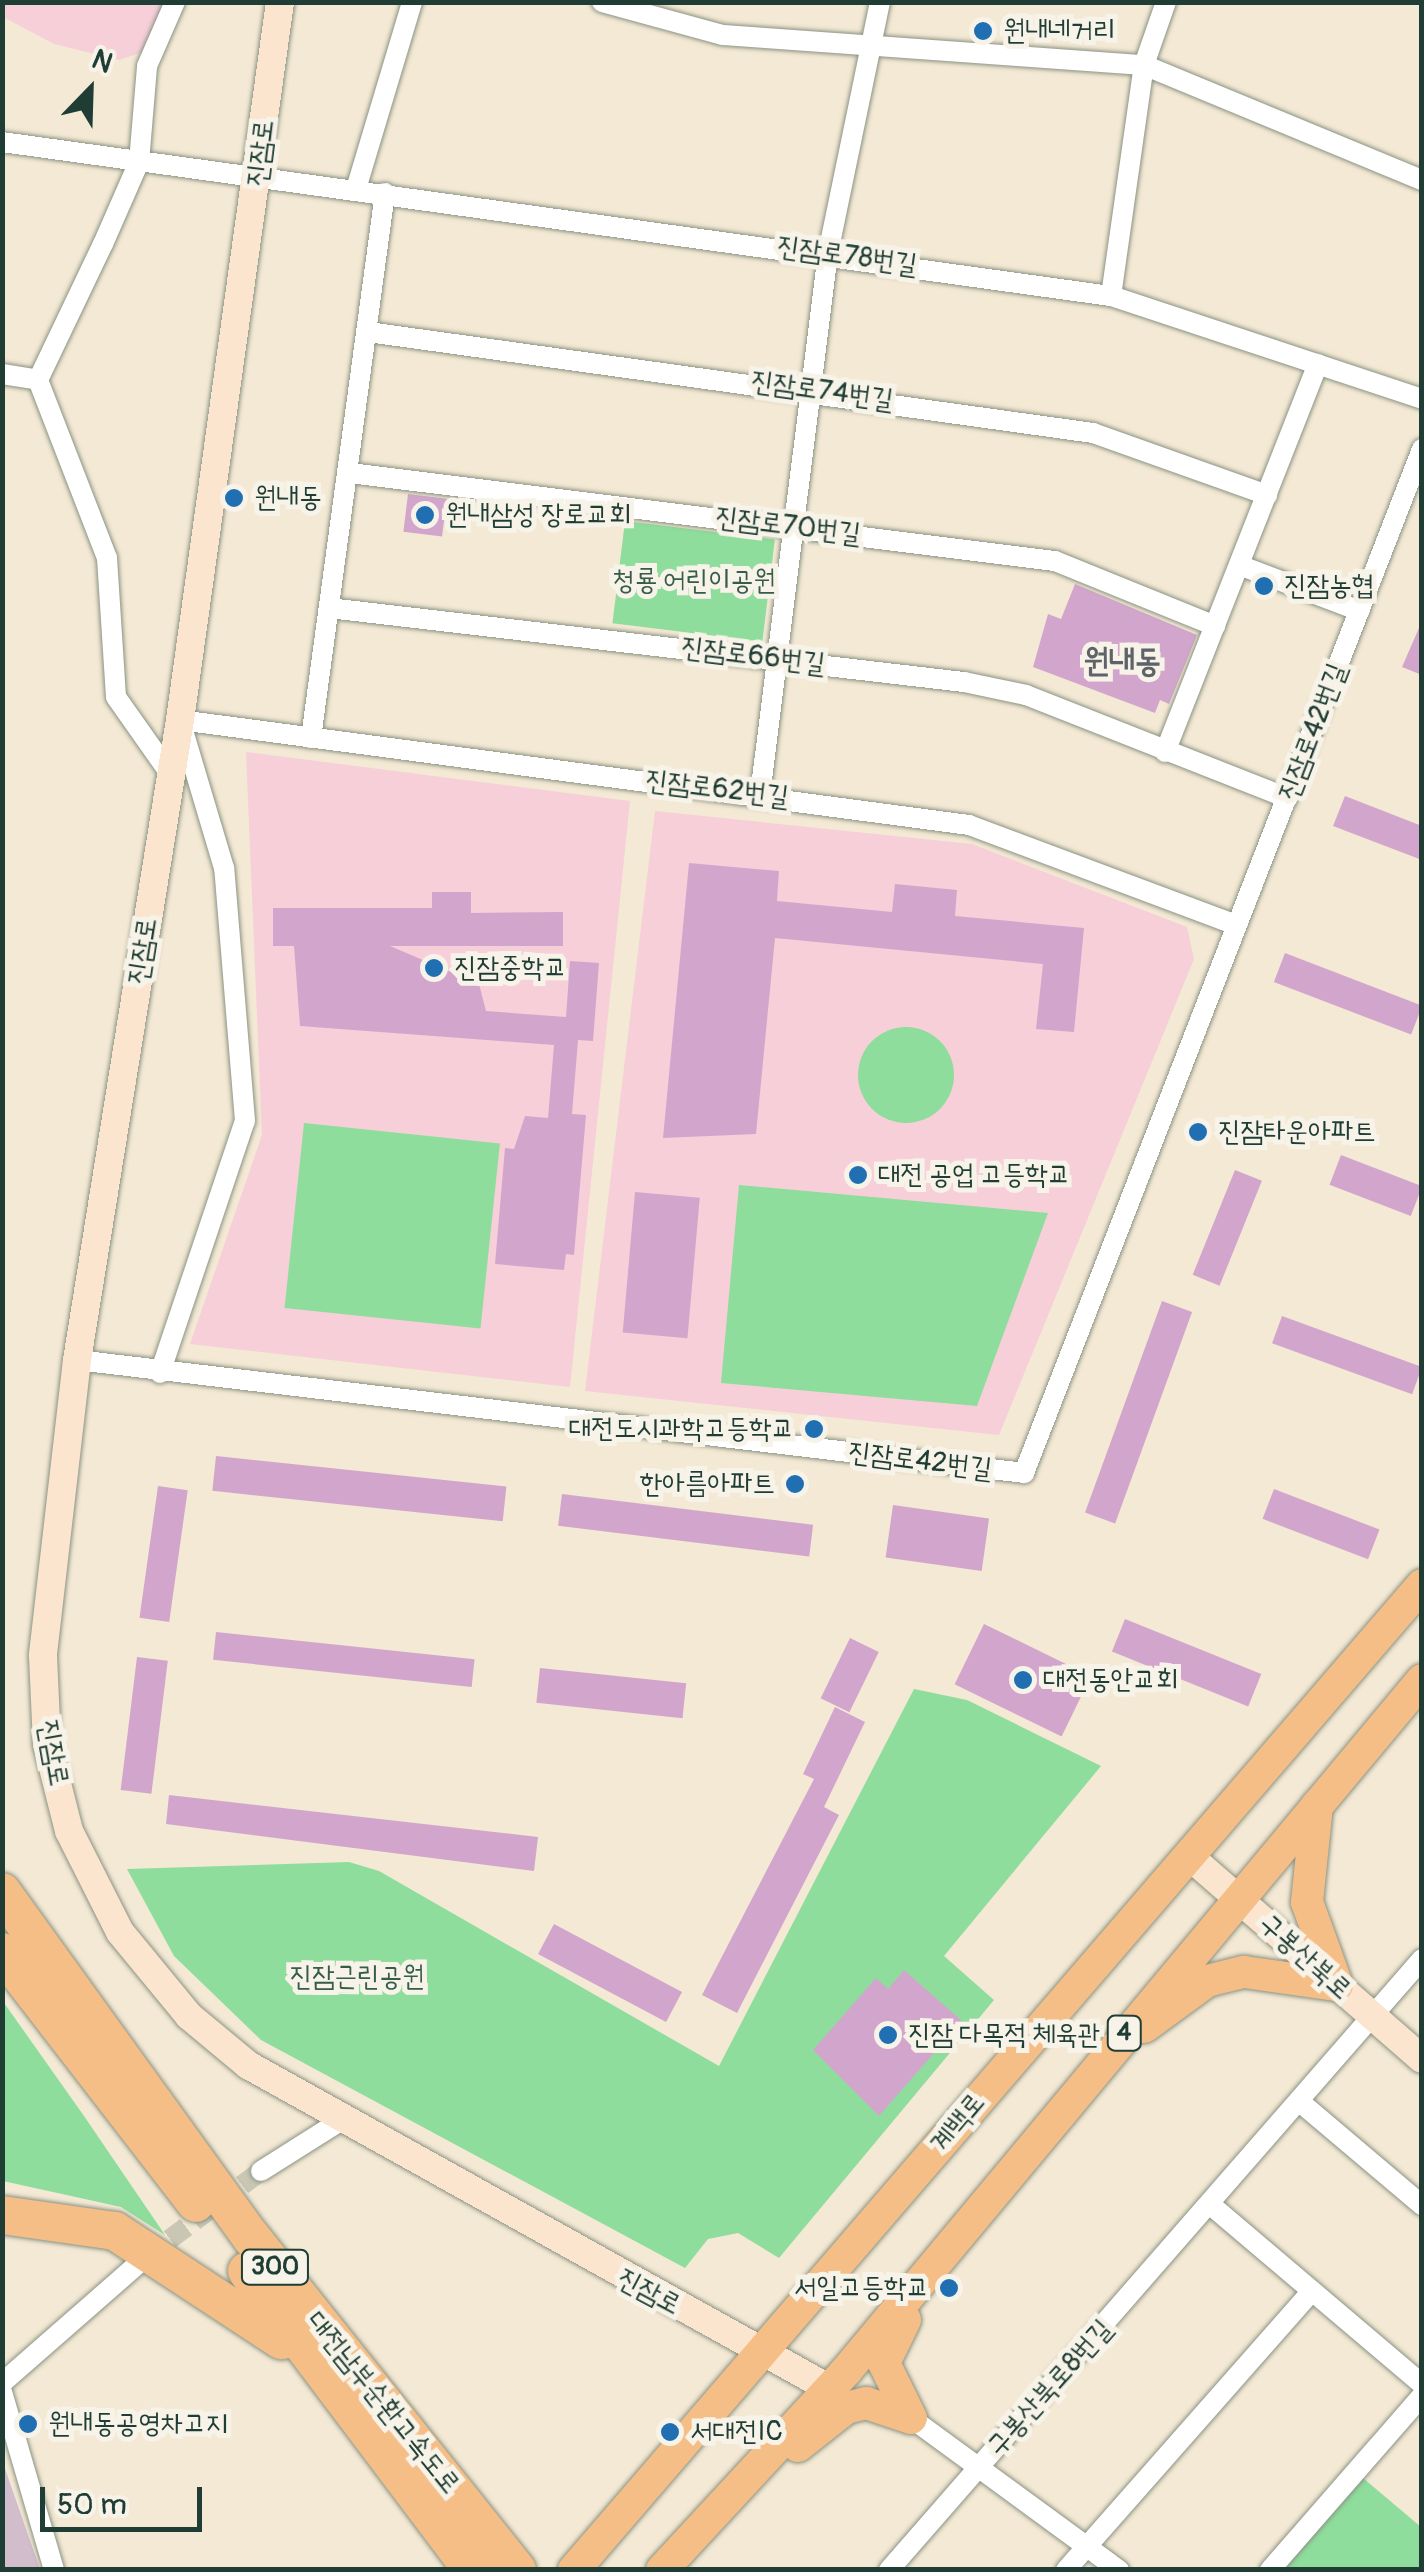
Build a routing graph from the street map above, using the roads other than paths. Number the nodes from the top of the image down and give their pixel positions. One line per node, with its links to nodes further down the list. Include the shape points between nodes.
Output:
1 (175, 2): 10 (street, via 147,66)
2 (280, 2): 11 (street, 진잠로)
3 (412, 2): 13 (street)
4 (602, 2): 7 (street, via 722,35)
5 (880, 2): 7 (street)
6 (1166, 2): 8 (street)
7 (865, 50): 8 (street); 15 (street)
8 (1144, 65): 12 (street); 16 (street)
9 (2, 142): 10 (street, 진잠로78번길)
10 (139, 162): 11 (street, 진잠로78번길); 20 (street)
11 (258, 178): 13 (street, 진잠로78번길); 32 (street, 진잠로)
12 (1422, 180)
13 (356, 190): 14 (street, 진잠로78번길)
14 (385, 193): 15 (street, 진잠로78번길); 17 (street)
15 (828, 253): 16 (street, 진잠로78번길); 21 (street)
16 (1112, 296): 18 (street, 진잠로78번길)
17 (368, 332): 21 (street, 진잠로74번길); 24 (street)
18 (1318, 364): 22 (street, 진잠로78번길); 25 (street)
19 (2, 374): 20 (street)
20 (38, 380): 35 (street, via 107,558 116,697)
21 (811, 388): 25 (street, 진잠로74번길, via 1093,433); 26 (street)
22 (1422, 400)
23 (1422, 449): 29 (street, 진잠로42번길)
24 (350, 473): 26 (street, 진잠로70번길); 28 (street)
25 (1266, 495): 27 (street)
26 (794, 526): 30 (street, 진잠로70번길, via 1055,561); 31 (street)
27 (1239, 565): 29 (street); 30 (street)
28 (328, 608): 31 (street, 진잠로66번길); 33 (street)
29 (1360, 611): 37 (street, 진잠로42번길)
30 (1215, 626): 34 (street)
31 (776, 658): 34 (street, 진잠로66번길, via 1026,695); 36 (street)
32 (180, 720): 33 (street, 진잠로62번길); 35 (street, 진잠로); 40 (street, 진잠로, via 224,868 245,1121)
33 (311, 738): 36 (street, 진잠로62번길)
34 (1166, 752): 37 (street, 진잠로66번길)
35 (172, 776): 39 (street, 진잠로)
36 (760, 795): 38 (street, 진잠로62번길, via 969,824)
37 (1288, 798): 38 (street, 진잠로42번길)
38 (1236, 925): 40 (street, 진잠로42번길, via 1024,1472)
39 (76, 1360): 40 (street, 진잠로42번길); 56 (street, 진잠로, via 43,1656 48,1744 69,1831 98,1896 152,1976 248,2065)
40 (160, 1373)
41 (1422, 1586): 44 (main road, 계백로)
42 (1416, 1689): 43 (main road, 4)
43 (1316, 1806): 46 (main road, 4); 50 (main road, via 1307,1902)
44 (1188, 1855): 46 (street, 구봉산북로); 64 (main road, 계백로)
45 (2, 1892): 51 (highway)
46 (1238, 1898): 50 (street, 구봉산북로); 53 (main road, 4)
47 (2, 1918): 51 (highway)
48 (2, 1952): 65 (highway)
49 (1422, 1959): 52 (street, 구봉산북로8번길)
50 (1336, 1985): 52 (street, 구봉산북로); 53 (main road, via 1244,1972 1207,1981)
51 (76, 1991): 75 (highway, 대전남부순환고속도로 / 300)
52 (1373, 2016): 54 (street, 구봉산북로); 55 (street, 구봉산북로8번길)
53 (1114, 2044): 62 (main road, 4)
54 (1422, 2059)
55 (1300, 2102): 58 (street); 59 (street, 구봉산북로8번길)
56 (340, 2122): 57 (street); 64 (street, 진잠로)
57 (261, 2171)
58 (1422, 2205)
59 (1212, 2206): 63 (street); 73 (street, 구봉산북로8번길)
60 (2, 2215): 65 (highway, via 115,2231 220,2292)
61 (138, 2263): 66 (street)
62 (922, 2277): 68 (main road, 4); 71 (main road, via 884,2363)
63 (1312, 2291): 67 (street); 74 (street)
64 (760, 2350): 68 (street, 진잠로); 78 (main road, 계백로)
65 (322, 2372): 75 (highway, 대전남부순환고속도로 / 300)
66 (2, 2383)
67 (1422, 2384)
68 (830, 2389): 72 (main road, 4)
69 (2, 2392): 76 (street)
70 (1422, 2396): 83 (street)
71 (910, 2418): 72 (main road, via 866,2403 846,2408 806,2442); 73 (street)
72 (762, 2461): 79 (main road, 4)
73 (980, 2467): 74 (street); 80 (street, 구봉산북로8번길)
74 (1088, 2544): 81 (street); 82 (street)
75 (474, 2552): 77 (highway, 대전남부순환고속도로 / 300)
76 (54, 2570)
77 (517, 2570)
78 (574, 2570)
79 (662, 2570)
80 (889, 2570)
81 (1066, 2570)
82 (1119, 2570)
83 (1270, 2570)

